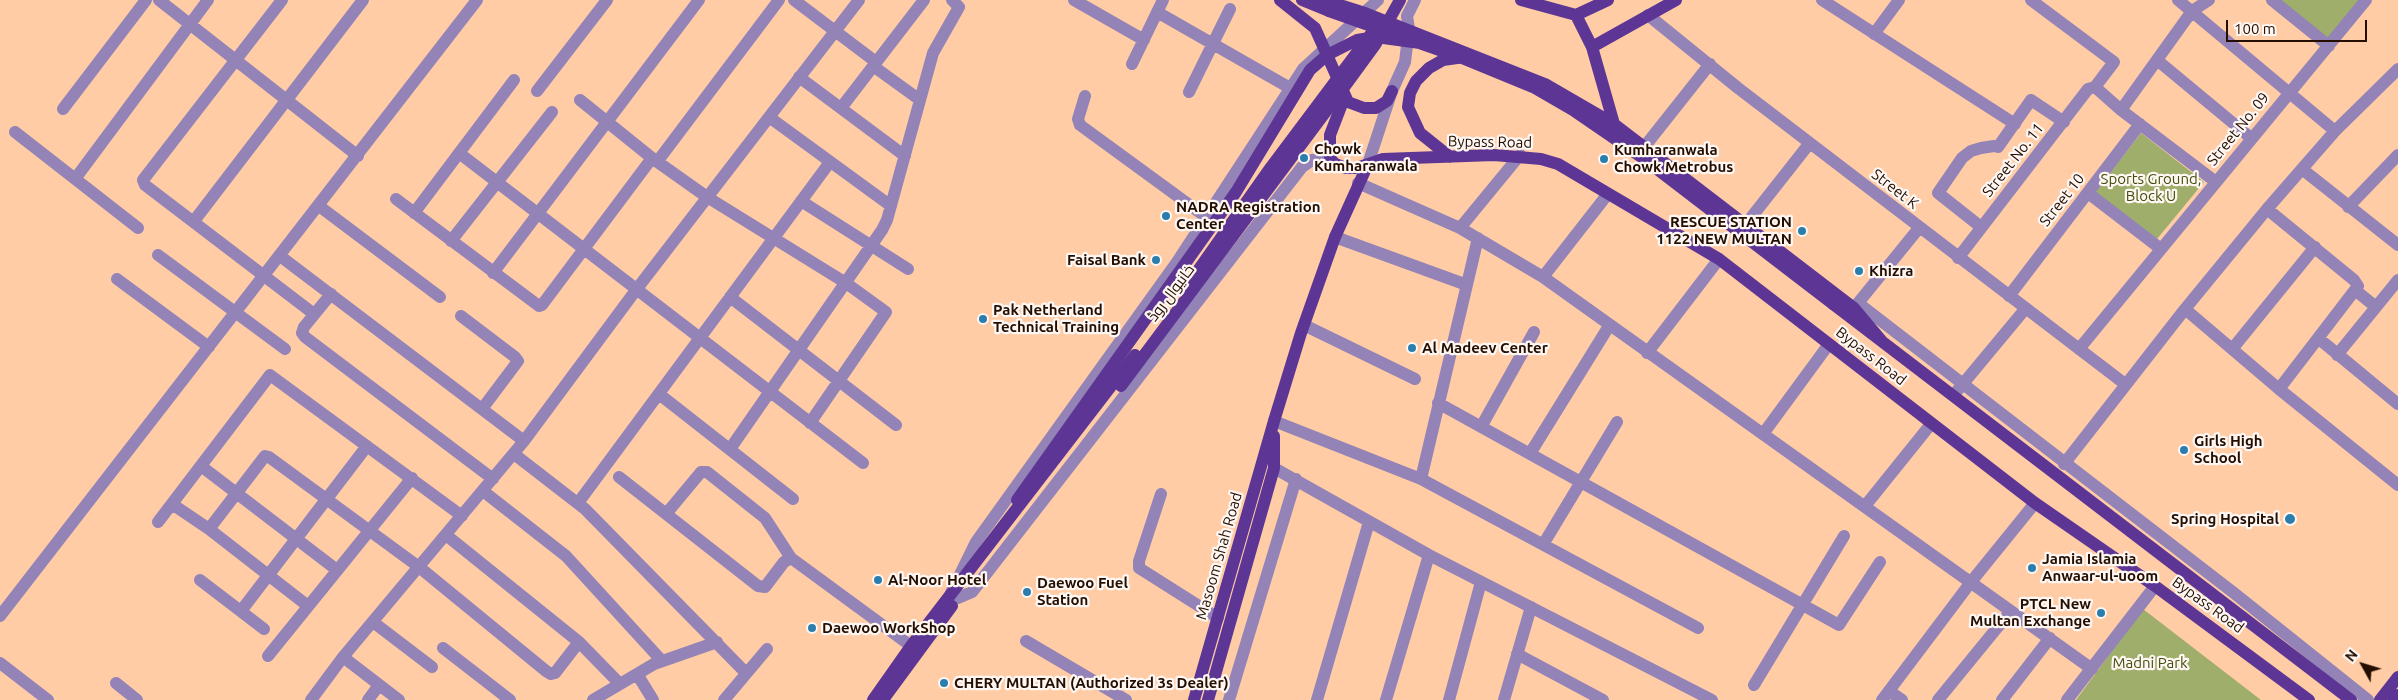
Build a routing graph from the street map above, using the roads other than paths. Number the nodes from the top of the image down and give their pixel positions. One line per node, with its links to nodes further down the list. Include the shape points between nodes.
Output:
1 (146, 0): 70 (street)
2 (159, 0): 39 (street)
3 (208, 0): 39 (street)
4 (282, 0): 50 (street)
5 (363, 0): 68 (street)
6 (477, 0): 87 (street)
7 (607, 0): 60 (street)
8 (699, 0): 74 (street)
9 (779, 0): 91 (street)
10 (794, 0): 41 (street)
11 (859, 0): 41 (street)
12 (924, 0): 52 (street)
13 (952, 0): 67 (street, via 959,7 933,53)
14 (1162, 0): 35 (street)
15 (1280, 0): 48 (main road, via 1315,28)
16 (1302, 0): 44 (main road, bridge)
17 (1324, 0): 36 (main road)
18 (1378, 0): 36 (street, خانیوال روڈ)
19 (1391, 0): 218 (main road, خانیوال روڈ, bridge, via 1364,44 1135,355)
20 (1400, 0): 228 (main road, خانیوال روڈ, bridge, via 1364,60 1121,386)
21 (1415, 0): 40 (street, via 1407,16)
22 (1521, 0): 37 (main road)
23 (1608, 0): 37 (main road)
24 (1676, 0): 38 (main road)
25 (1822, 0): 42 (street)
26 (1899, 0): 42 (street)
27 (2031, 0): 58 (street, Street No. 11, via 2114,62)
28 (2178, 0): 34 (street)
29 (2209, 0): 34 (street)
30 (2272, 0): 46 (street)
31 (2366, 0): 46 (street, Street No. 09)
32 (1081, 2): 43 (street)
33 (1230, 8): 45 (street)
34 (2192, 11): 51 (street); 63 (street)
35 (1157, 12): 43 (street); 45 (street)
36 (1365, 12): 40 (main road); 48 (street, خانیوال روڈ)
37 (1576, 15): 47 (main road)
38 (1648, 16): 47 (main road); 54 (street, Street K)
39 (189, 24): 50 (street); 95 (street)
40 (1408, 29): 49 (main road); 61 (street, via 1404,62)
41 (835, 31): 52 (street); 56 (street)
42 (1874, 34): 77 (street)
43 (1144, 40): 53 (street)
44 (1420, 43): 156 (main road, bridge, via 1535,88 1573,110 1640,156); 218 (main road, bridge, via 1376,37 1357,40 1327,55 1310,70 1236,192)
45 (1212, 46): 59 (street); 62 (street)
46 (2329, 46): 63 (street, Street No. 09)
47 (1592, 47): 76 (main road)
48 (1325, 48): 59 (street, خانیوال روڈ, via 1303,69); 65 (main road)
49 (1472, 56): 76 (main road, via 1545,84); 89 (main road, via 1437,62 1416,81 1410,93 1408,107 1420,133)
50 (236, 60): 68 (street); 111 (street, via 143,180 145,185)
51 (2157, 60): 71 (street); 81 (street)
52 (875, 64): 67 (street); 69 (street)
53 (1132, 64)
54 (1710, 64): 82 (street, Street K); 83 (street)
55 (2398, 69): 79 (street)
56 (799, 77): 69 (street); 73 (street)
57 (514, 80): 84 (street)
58 (2095, 87): 71 (street); 75 (street, Street No. 11, via 2088,89)
59 (1290, 88): 110 (street, خانیوال روڈ)
60 (537, 91)
61 (1392, 91): 65 (main road, via 1387,100 1371,109 1356,106); 93 (street)
62 (1189, 92)
63 (2290, 92): 79 (street); 81 (street, Street No. 09)
64 (1085, 96): 110 (street, via 1078,119 1080,125)
65 (1344, 96): 90 (main road, via 1330,135)
66 (580, 100): 74 (street)
67 (920, 100): 88 (street)
68 (286, 101): 87 (street); 111 (street)
69 (841, 108): 88 (street)
70 (63, 109)
71 (2121, 110): 78 (street)
72 (552, 112): 96 (street)
73 (769, 116): 92 (street); 101 (street)
74 (607, 122): 91 (street); 109 (street)
75 (2064, 122): 77 (street, via 2031,100); 113 (street, Street No. 11)
76 (1614, 124): 83 (main road)
77 (2015, 124): 113 (street, via 1998,147 1971,151 1962,158 1938,193)
78 (2140, 124): 97 (street); 99 (street, Street 10)
79 (2335, 131): 94 (street)
80 (14, 132): 95 (street)
81 (2252, 138): 97 (street, Street No. 09)
82 (1810, 144): 112 (street); 116 (street, Street K)
83 (1645, 146): 112 (main road)
84 (459, 153): 96 (street); 108 (street)
85 (1520, 155): 89 (main road, Bypass Road); 100 (main road, Bypass Road, via 1558,164); 115 (street)
86 (2398, 155): 106 (street)
87 (358, 156): 104 (street)
88 (905, 156): 105 (street)
89 (1450, 157): 93 (main road, Bypass Road, via 1383,159)
90 (1330, 158): 93 (main road, Bypass Road, via 1346,168); 228 (street, via 1312,160 1302,167 972,592)
91 (654, 160): 101 (street); 125 (street)
92 (830, 162): 103 (street); 105 (street)
93 (1368, 164): 98 (main road, Masoom Shah Road)
94 (2302, 169): 106 (street); 107 (street)
95 (75, 179): 114 (street)
96 (496, 182): 109 (street); 120 (street)
97 (2216, 182): 124 (street, Street No. 09)
98 (1358, 183): 115 (street); 117 (main road, Masoom Shah Road)
99 (2088, 193): 124 (street); 141 (street, Street 10)
100 (1607, 194): 129 (main road, Bypass Road); 133 (street)
101 (707, 197): 118 (street); 138 (street)
102 (396, 199): 108 (street)
103 (801, 201): 118 (street); 122 (street)
104 (319, 206): 127 (street); 142 (street)
105 (891, 206): 122 (street)
106 (2348, 207): 121 (street)
107 (2268, 209): 123 (street); 147 (street)
108 (414, 213): 120 (street)
109 (537, 214): 125 (street); 131 (street)
110 (1206, 217): 228 (street, خانیوال روڈ, via 976,542)
111 (194, 221): 132 (street)
112 (1746, 224): 144 (main road)
113 (1981, 227): 128 (street, Street No. 11)
114 (138, 228)
115 (1460, 228): 119 (street)
116 (1919, 228): 128 (street, Street K); 144 (street)
117 (1335, 237): 137 (street); 151 (main road, Masoom Shah Road)
118 (773, 238): 136 (street); 143 (street)
119 (1478, 238): 133 (street); 137 (street)
120 (451, 241): 131 (street)
121 (2397, 242)
122 (872, 246): 130 (street); 136 (street)
123 (2315, 247): 139 (street, via 2357,283); 159 (street)
124 (2161, 248): 161 (street, Street No. 09)
125 (583, 250): 131 (street, via 542,305 535,304); 138 (street)
126 (158, 255): 148 (street)
127 (280, 256): 132 (street); 140 (street)
128 (1958, 258): 141 (street, Street K)
129 (1719, 259): 157 (main road, Bypass Road); 163 (street)
130 (908, 269)
131 (493, 273)
132 (264, 276): 148 (street); 149 (street)
133 (1543, 277): 152 (street)
134 (117, 279): 158 (street)
135 (2398, 280): 145 (street)
136 (846, 283): 162 (street); 166 (street, via 886,312)
137 (1467, 285): 172 (street)
138 (636, 290): 155 (street); 182 (street)
139 (2355, 290): 145 (street); 154 (street)
140 (331, 294): 149 (street); 174 (street)
141 (2010, 296): 146 (street, Street K)
142 (440, 297)
143 (730, 297): 155 (street); 162 (street)
144 (1856, 306): 156 (main road); 169 (street)
145 (2376, 307): 164 (street)
146 (2026, 308): 161 (street, Street K); 169 (street)
147 (2185, 309): 159 (street); 167 (street)
148 (236, 313): 158 (street); 160 (street)
149 (314, 314): 193 (street, via 302,333 305,337)
150 (462, 316): 174 (street, via 518,361)
151 (1304, 325): 165 (street); 175 (main road, Masoom Shah Road)
152 (1609, 326): 163 (street); 185 (street)
153 (1534, 332): 180 (street)
154 (2318, 338): 164 (street); 168 (street)
155 (699, 339): 170 (street); 171 (street)
156 (1881, 340): 169 (main road)
157 (1830, 344): 178 (main road, Bypass Road); 181 (street)
158 (209, 347): 234 (street)
159 (2233, 348): 168 (street)
160 (285, 349)
161 (2080, 349): 167 (street, Street K)
162 (799, 350): 166 (street); 170 (street)
163 (1647, 353): 181 (street)
164 (2338, 355): 173 (street)
165 (1415, 380)
166 (839, 381): 177 (street); 179 (street)
167 (2126, 384): 188 (street)
168 (2279, 389): 197 (street)
169 (1958, 390): 188 (street); 244 (main road)
170 (770, 392): 177 (street); 184 (street)
171 (659, 394): 184 (street); 203 (street)
172 (1438, 403): 180 (street); 195 (street)
173 (2398, 404)
174 (482, 409): 182 (street)
175 (1274, 421): 190 (main road, Masoom Shah Road); 195 (street); 235 (main road, Masoom Shah Road)
176 (1617, 422): 196 (street)
177 (810, 423): 187 (street)
178 (1931, 424): 204 (main road, Bypass Road); 206 (street)
179 (896, 425)
180 (1481, 427): 185 (street)
181 (1763, 434): 206 (street)
182 (524, 441): 186 (street)
183 (367, 446): 189 (street, via 270,375); 192 (street); 202 (street)
184 (730, 449): 201 (street)
185 (1530, 452): 196 (street)
186 (514, 454): 193 (street); 203 (street)
187 (863, 463)
188 (2064, 464): 244 (street)
189 (201, 466): 199 (street); 205 (street)
190 (1274, 468): 194 (street); 277 (main road, Masoom Shah Road)
191 (619, 477): 207 (street)
192 (412, 478): 208 (street); 212 (street)
193 (493, 479): 198 (street)
194 (1296, 479): 210 (street); 278 (street)
195 (1420, 479): 216 (street)
196 (1582, 482): 216 (street); 229 (street)
197 (2397, 484)
198 (483, 491): 208 (street); 250 (street, via 566,556)
199 (236, 493): 202 (street, via 265,456); 211 (street); 215 (street)
200 (1161, 494): 235 (street, via 1139,568)
201 (793, 499)
202 (326, 500): 212 (street); 215 (street)
203 (578, 503): 242 (street)
204 (2035, 503): 226 (street); 227 (main road, Bypass Road)
205 (172, 504): 209 (street); 211 (street)
206 (1865, 506): 226 (street)
207 (666, 514): 219 (street, via 761,588); 219 (street, via 700,472 708,472 765,518)
208 (462, 516): 213 (street)
209 (158, 522)
210 (1369, 522): 217 (street); 279 (street)
211 (209, 529): 223 (street)
212 (369, 531): 221 (street); 222 (street)
213 (446, 535): 221 (street); 241 (street)
214 (1844, 536): 229 (street)
215 (296, 538): 222 (street); 223 (street)
216 (1544, 544): 237 (street)
217 (1429, 555): 225 (street); 280 (street)
218 (979, 557): 228 (main road, خانیوال روڈ)
219 (791, 558): 243 (street)
220 (1880, 562): 229 (street, via 1840,625)
221 (419, 567): 236 (street); 241 (street, via 551,674)
222 (338, 570): 230 (street)
223 (268, 575): 230 (street); 232 (street)
224 (200, 580): 232 (street)
225 (1481, 582): 231 (street); 281 (street)
226 (1972, 582): 233 (street); 262 (street)
227 (2155, 586): 253 (street); 289 (main road, Bypass Road)
228 (955, 596): 243 (main road, خانیوال روڈ); 274 (main road, خانیوال روڈ)
229 (1804, 605): 260 (street)
230 (308, 606): 248 (street)
231 (1531, 607): 247 (street); 261 (street)
232 (241, 611): 238 (street)
233 (2010, 612): 239 (street); 286 (street)
234 (0, 616)
235 (1218, 618): 276 (main road, Masoom Shah Road)
236 (373, 622): 249 (street); 252 (street)
237 (1698, 628)
238 (264, 629)
239 (2050, 638): 253 (street); 287 (street)
240 (1026, 641): 275 (street)
241 (579, 642): 259 (street)
242 (717, 642): 250 (street); 254 (street)
243 (911, 646): 273 (main road, خانیوال روڈ)
244 (2292, 647): 290 (main road); 291 (street)
245 (443, 648): 269 (street)
246 (767, 649): 254 (street)
247 (1517, 654): 282 (street); 283 (street)
248 (268, 656)
249 (343, 657): 258 (street); 266 (street)
250 (662, 661): 255 (street)
251 (0, 663): 264 (street)
252 (432, 667)
253 (2092, 669): 288 (street)
254 (746, 672): 272 (street)
255 (636, 674): 259 (street); 271 (street)
256 (2398, 677): 292 (main road)
257 (116, 683): 265 (street)
258 (379, 684): 267 (street); 268 (street)
259 (620, 684): 270 (street)
260 (1754, 685)
261 (1688, 695): 284 (street)
262 (1886, 695): 285 (street)
263 (2398, 695): 293 (main road)
264 (48, 700)
265 (138, 700)
266 (311, 700)
267 (368, 700)
268 (399, 700)
269 (510, 700)
270 (594, 700)
271 (653, 700)
272 (724, 700)
273 (873, 700)
274 (883, 700)
275 (1126, 700)
276 (1194, 700)
277 (1208, 700)
278 (1229, 700)
279 (1317, 700)
280 (1386, 700)
281 (1449, 700)
282 (1504, 700)
283 (1603, 700)
284 (1712, 700)
285 (1902, 700)
286 (1938, 700)
287 (2002, 700)
288 (2068, 700)
289 (2309, 700)
290 (2351, 700)
291 (2368, 700)
292 (2380, 700)
293 (2394, 700)

